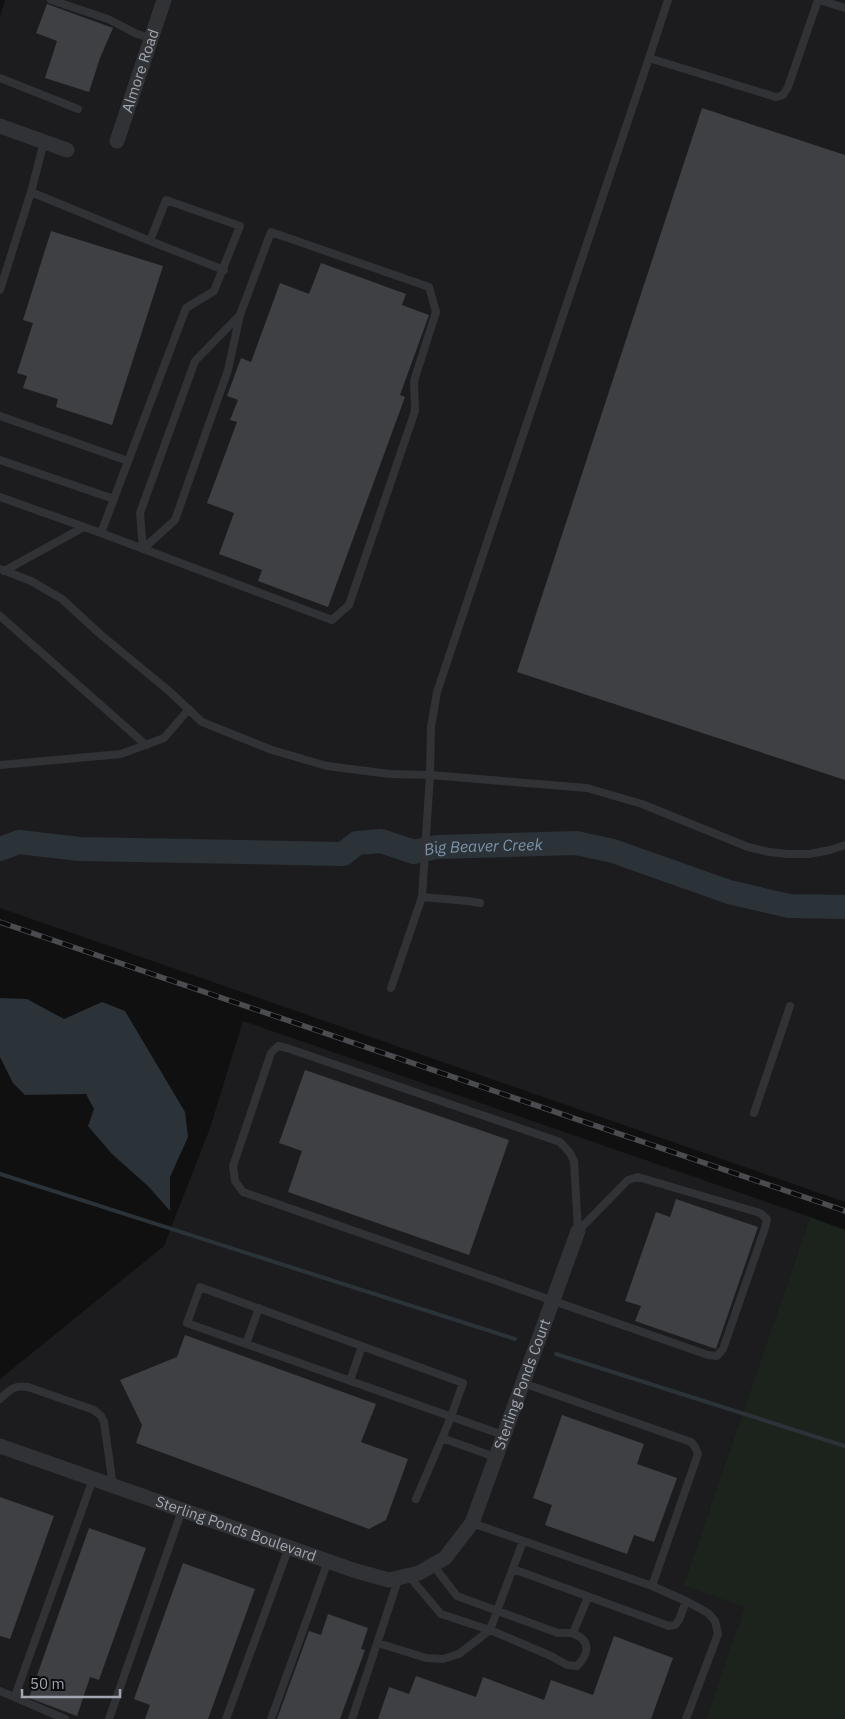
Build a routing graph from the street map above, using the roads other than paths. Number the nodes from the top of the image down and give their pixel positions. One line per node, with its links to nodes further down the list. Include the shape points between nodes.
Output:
1 (51, 0): 6 (lane)
2 (164, 0): 6 (street, Almore Road)
3 (668, 0): 7 (lane)
4 (818, 0): 5 (lane); 7 (lane, via 788,87 783,95 776,98)
5 (845, 8)
6 (151, 38): 11 (street, Almore Road)
7 (649, 58): 32 (lane, via 437,692 431,727)
8 (0, 78): 9 (lane)
9 (78, 109)
10 (0, 126): 12 (street)
11 (117, 141)
12 (44, 142): 13 (street); 14 (lane)
13 (67, 150)
14 (31, 192): 15 (lane); 17 (lane)
15 (150, 241): 16 (lane); 16 (lane, via 166,200 240,226)
16 (224, 270): 21 (lane, via 214,291 186,308)
17 (0, 290)
18 (240, 315): 26 (lane, via 228,370 175,520); 26 (lane, via 195,361 140,513); 26 (lane, via 271,232 429,287 436,312 414,381 415,411 349,604 332,620)
19 (0, 416): 21 (lane)
20 (0, 460): 23 (lane)
21 (128, 461): 23 (lane)
22 (0, 497): 24 (lane)
23 (114, 499): 25 (lane)
24 (84, 527): 25 (lane); 27 (lane)
25 (101, 533): 26 (lane)
26 (143, 549)
27 (2, 570): 29 (lane, via 31,581 62,599)
28 (0, 616): 30 (lane)
29 (189, 709): 30 (lane, via 164,738); 32 (lane, via 202,722 272,750 327,766)
30 (146, 745): 31 (lane, via 121,754)
31 (0, 764)
32 (430, 775): 33 (lane, via 565,785 604,792 769,852 809,854); 34 (lane)
33 (845, 845)
34 (422, 897): 35 (lane); 36 (lane)
35 (480, 903)
36 (391, 988)
37 (790, 1006): 38 (lane)
38 (754, 1113)
39 (578, 1232): 40 (street, Sterling Ponds Court); 40 (lane, via 628,1180 638,1177 760,1213 767,1219 723,1349 717,1356); 40 (lane, via 574,1161 560,1142 288,1048 278,1046 271,1053 233,1166 235,1181 243,1192)
40 (553, 1301): 45 (street, Sterling Ponds Court)
41 (259, 1308): 42 (lane); 42 (lane, via 200,1287 187,1323); 43 (lane)
42 (246, 1344): 44 (lane)
43 (362, 1346): 44 (lane); 47 (lane, via 463,1383)
44 (350, 1381): 47 (lane)
45 (523, 1383): 48 (street, Sterling Ponds Court); 64 (lane, via 691,1442 696,1447 698,1454)
46 (0, 1399): 53 (lane, via 18,1386 28,1387 94,1410 104,1422)
47 (451, 1417): 48 (lane); 49 (lane)
48 (503, 1435): 51 (street, Sterling Ponds Court)
49 (442, 1438): 51 (lane); 54 (lane)
50 (0, 1446): 52 (street, Sterling Ponds Boulevard)
51 (496, 1457): 56 (street, Sterling Ponds Court)
52 (93, 1479): 53 (street, Sterling Ponds Boulevard); 72 (lane)
53 (113, 1486): 55 (street, Sterling Ponds Boulevard)
54 (416, 1499)
55 (182, 1510): 59 (street, Sterling Ponds Boulevard); 74 (lane)
56 (472, 1523): 57 (street, Sterling Ponds Court); 58 (lane)
57 (462, 1536): 61 (street, Sterling Ponds Boulevard, via 444,1558)
58 (523, 1541): 62 (lane); 64 (lane)
59 (289, 1547): 60 (street, Sterling Ponds Boulevard); 75 (lane)
60 (328, 1561): 63 (street, Sterling Ponds Boulevard, via 389,1580); 76 (lane)
61 (433, 1565): 63 (street, Sterling Ponds Boulevard, via 419,1573); 67 (lane, via 457,1596)
62 (513, 1569): 65 (lane); 67 (lane)
63 (404, 1576): 68 (lane, via 441,1614); 70 (lane)
64 (652, 1586): 66 (lane)
65 (588, 1597): 66 (lane, via 669,1626 679,1620); 69 (lane)
66 (686, 1601): 78 (lane, via 716,1621 718,1634)
67 (497, 1611): 68 (lane); 69 (lane, via 558,1633)
68 (490, 1630): 69 (lane, via 567,1665 577,1666 585,1659 587,1648); 70 (lane, via 459,1654 443,1659 426,1658)
69 (573, 1633)
70 (378, 1643): 77 (lane)
71 (0, 1690): 72 (lane)
72 (15, 1696): 73 (lane)
73 (65, 1719)
74 (109, 1719)
75 (226, 1719)
76 (271, 1719)
77 (352, 1719)
78 (686, 1719)

